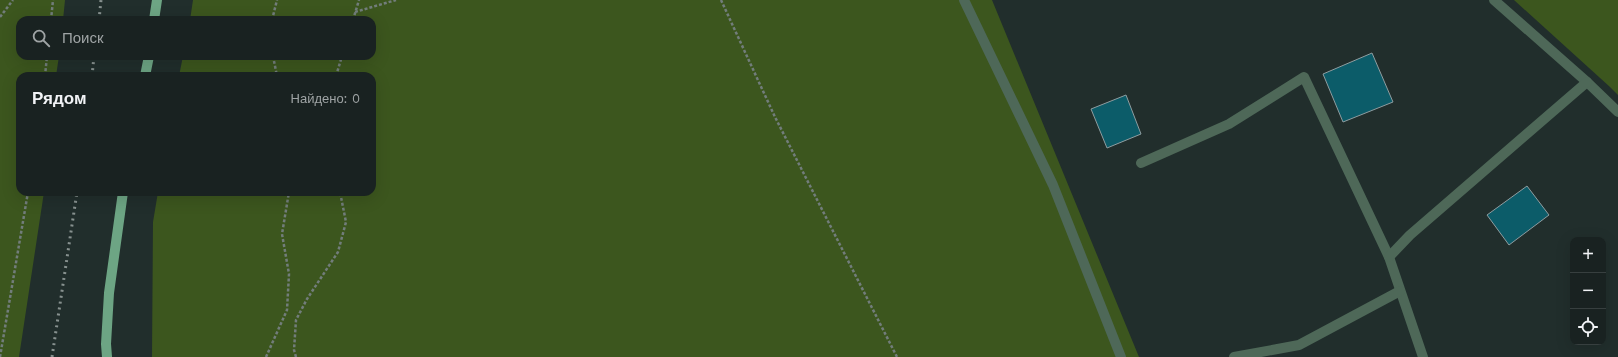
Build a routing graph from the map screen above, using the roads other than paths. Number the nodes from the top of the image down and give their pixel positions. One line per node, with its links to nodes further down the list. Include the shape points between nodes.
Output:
1 (157, 0): 4 (main road)
2 (964, 0): 14 (street, via 1053,185)
3 (1494, 0): 7 (street)
4 (155, 16)
5 (148, 60): 6 (main road)
6 (146, 72)
7 (1587, 82): 8 (street); 11 (street, via 1410,236)
8 (1618, 112)
9 (1141, 164): 11 (street, via 1229,124 1304,77)
10 (122, 196): 13 (main road, via 109,293)
11 (1389, 258): 12 (street)
12 (1400, 291): 15 (street, via 1299,345); 16 (street)
13 (107, 357)
14 (1121, 357)
15 (1234, 357)
16 (1423, 357)

